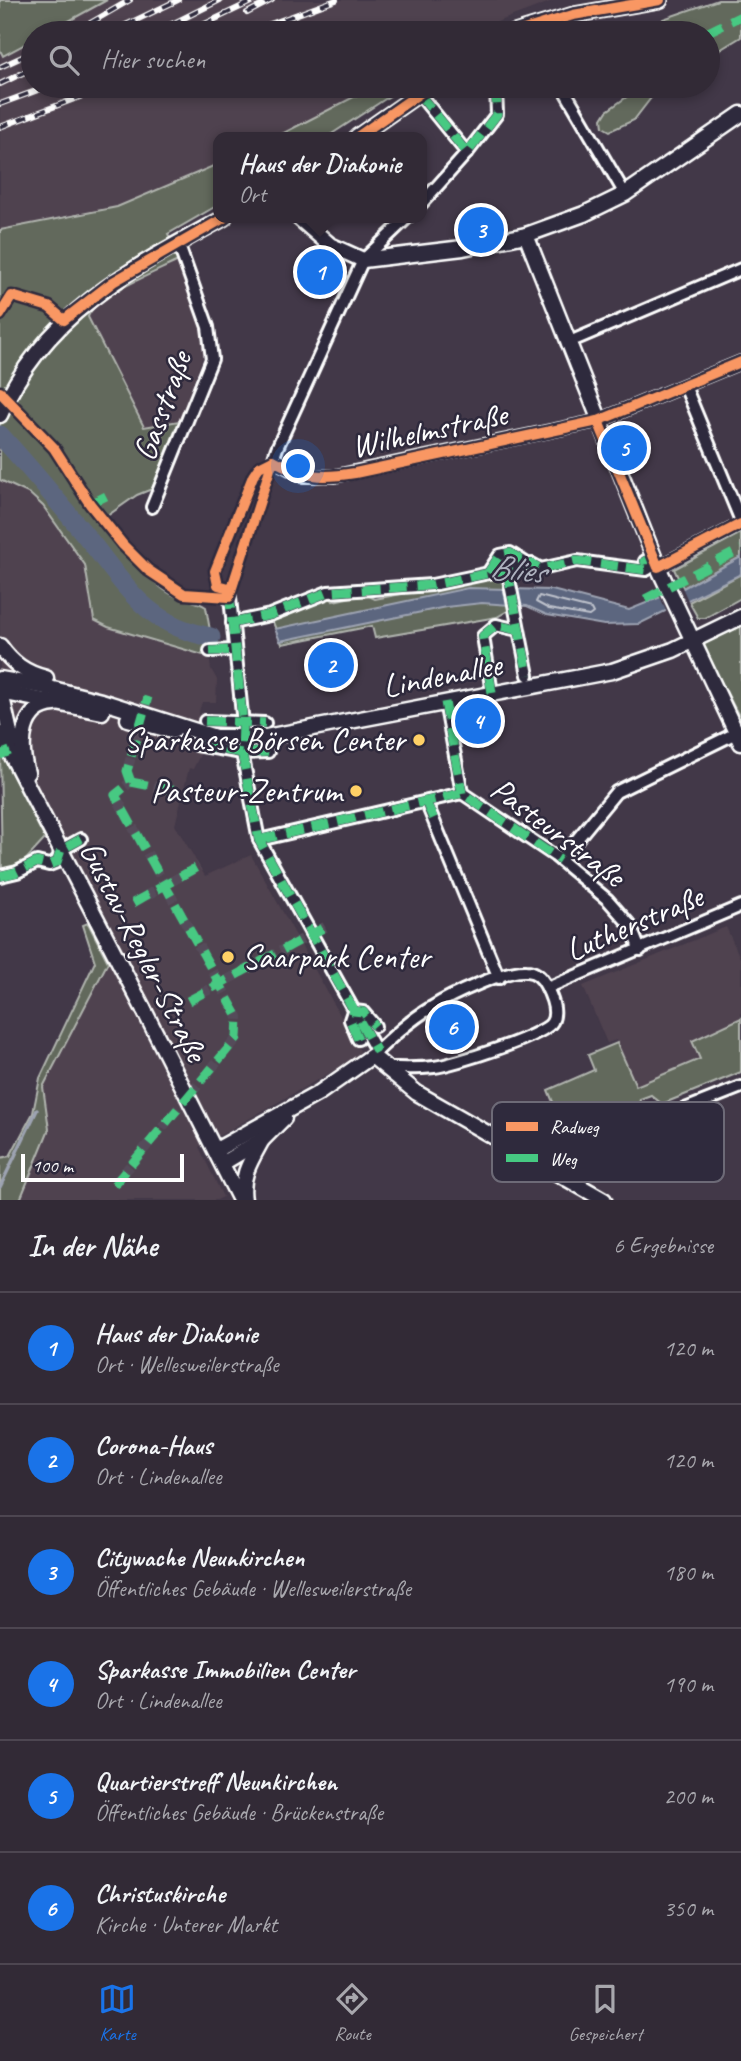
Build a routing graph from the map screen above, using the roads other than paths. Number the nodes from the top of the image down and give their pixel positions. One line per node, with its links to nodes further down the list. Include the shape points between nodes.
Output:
1 (660, 0): 2 (main road)
2 (572, 21)
3 (413, 98): 8 (main road)
4 (429, 98): 9 (street)
5 (496, 98): 9 (street, via 496,114)
6 (569, 98): 10 (street)
7 (741, 114): 10 (main road)
8 (364, 132)
9 (467, 153): 11 (street)
10 (625, 194): 15 (main road)
11 (427, 197)
12 (215, 223): 16 (main road)
13 (305, 223): 17 (main road, via 330,245)
14 (402, 223): 17 (street)
15 (526, 235): 17 (main road); 19 (main road)
16 (178, 243): 22 (main road, via 81,306 43,343 18,378); 24 (street, Gasstraße, via 208,327 212,359)
17 (363, 260): 23 (street, Wilhelmstraße, via 273,460 303,476 335,476)
18 (741, 269): 19 (street)
19 (567, 343): 23 (main road)
20 (741, 362): 21 (street, Wilhelmstraße)
21 (685, 386): 23 (street, Wilhelmstraße); 25 (street)
22 (0, 415)
23 (598, 421): 27 (main road)
24 (152, 507)
25 (741, 522): 27 (street)
26 (507, 565): 27 (street, via 541,569 577,561 646,570 645,561); 30 (street, via 432,585 328,592 270,615); 31 (street)
27 (658, 567): 32 (main road)
28 (229, 588): 30 (street)
29 (741, 617): 32 (main road, Lindenallee)
30 (232, 623): 34 (street)
31 (518, 630): 36 (street); 39 (street, via 496,625 483,636)
32 (692, 642): 39 (main road, Lindenallee, via 612,671); 46 (main road)
33 (0, 646): 40 (main road, via 26,672 84,688)
34 (235, 650): 35 (street); 47 (street)
35 (210, 651)
36 (528, 667)
37 (0, 679): 40 (main road, Lindenallee)
38 (0, 691): 42 (main road, Lindenallee); 49 (main road, Gustav-Regler-Straße)
39 (492, 693): 41 (main road, Lindenallee)
40 (101, 701): 44 (main road, Lindenallee)
41 (445, 702): 47 (main road, Lindenallee); 50 (street)
42 (68, 703): 44 (main road, Lindenallee, via 162,729); 51 (main road, via 40,708 24,727 25,767)
43 (265, 723): 47 (street)
44 (200, 733): 47 (main road, Lindenallee)
45 (1, 736): 49 (main road, Gustav-Regler-Straße)
46 (739, 738): 56 (street, via 616,792)
47 (243, 739): 48 (street); 54 (street)
48 (268, 752)
49 (20, 770): 51 (main road, Gustav-Regler-Straße)
50 (462, 793): 52 (street, Pasteurstraße); 56 (street, Pasteurstraße)
51 (35, 801): 55 (main road, Gustav-Regler-Straße)
52 (426, 802): 54 (street, Pasteurstraße); 60 (street)
53 (80, 839): 55 (street)
54 (259, 840): 62 (street)
55 (61, 850): 57 (street, via 57,862 37,862); 72 (main road, Gustav-Regler-Straße, bridge)
56 (560, 860): 59 (street, Pasteurstraße, via 622,913)
57 (0, 876)
58 (741, 906): 59 (street, Lutherstraße)
59 (640, 950): 61 (street, Lutherstraße)
60 (499, 978): 61 (street, via 531,971); 65 (street, via 432,1007)
61 (547, 988): 66 (street, via 555,1011 554,1020 543,1030 435,1067)
62 (353, 1010): 63 (street, via 363,1012); 64 (street, via 350,1020); 65 (street)
63 (375, 1026)
64 (358, 1039)
65 (374, 1054): 66 (main road); 69 (main road)
66 (385, 1068): 70 (main road, via 417,1093)
67 (741, 1087): 68 (street)
68 (703, 1102)
69 (295, 1107): 71 (main road); 72 (main road)
70 (492, 1136)
71 (263, 1139): 72 (main road); 74 (main road, via 245,1174)
72 (220, 1157): 74 (main road, Gustav-Regler-Straße)
73 (573, 1182): 75 (main road)
74 (242, 1200)
75 (604, 1200)

